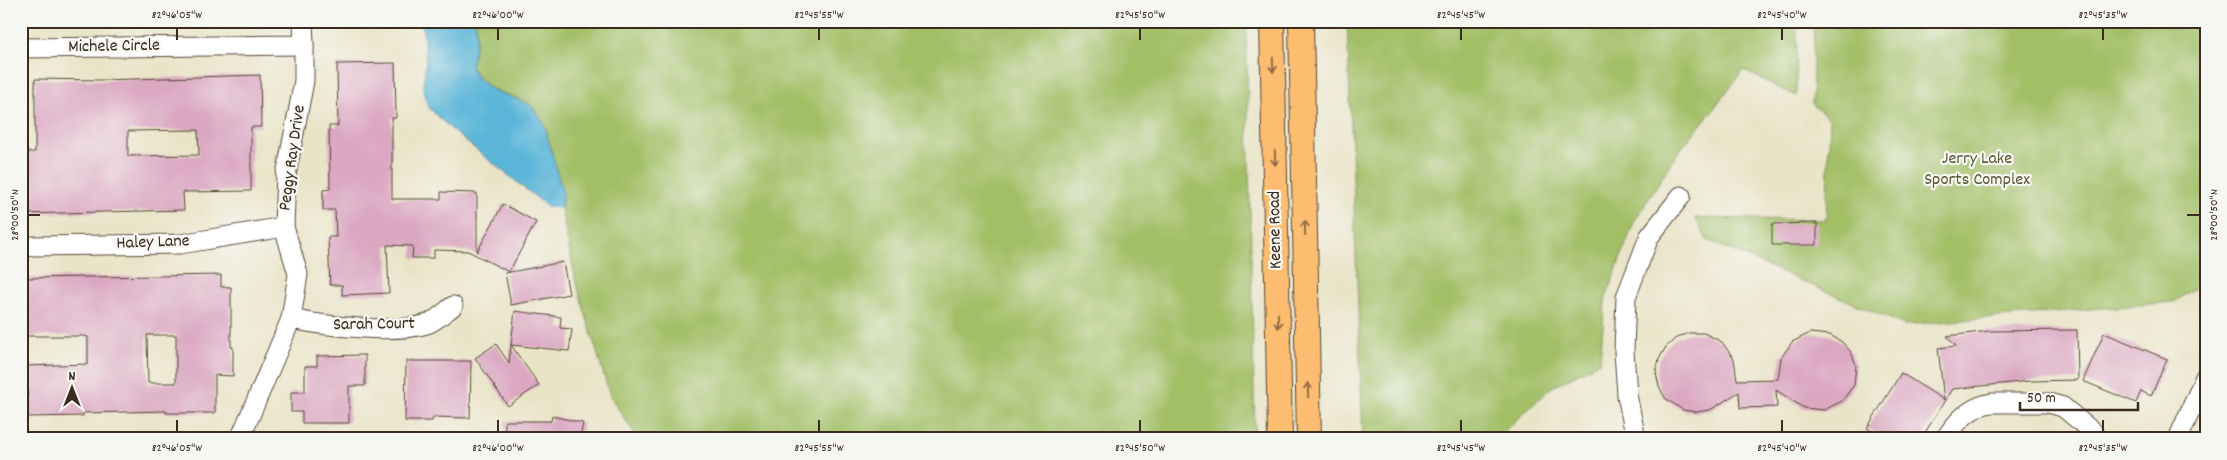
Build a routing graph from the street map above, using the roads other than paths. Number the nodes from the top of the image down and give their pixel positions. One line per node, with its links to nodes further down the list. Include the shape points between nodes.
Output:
1 (303, 21): 4 (street)
2 (1272, 21): 14 (main road, Keene Road, one-way to 14)
3 (1301, 21): 15 (main road, Keene Road, one-way to 3)
4 (304, 45): 5 (street, Michele Circle); 7 (street, Peggy Ray Drive, via 304,81 286,175)
5 (21, 48)
6 (1681, 196): 16 (street, via 1649,238 1626,297 1624,351)
7 (284, 227): 8 (street, Haley Lane, via 180,244); 10 (street, Peggy Ray Drive, via 298,274)
8 (21, 248)
9 (453, 306): 10 (street, Sarah Court, via 428,324 393,328 323,326)
10 (291, 319): 13 (street, Peggy Ray Drive)
11 (2206, 375): 18 (street)
12 (2093, 432): 17 (street, via 2063,406 1991,403 1982,404 1963,416)
13 (240, 439)
14 (1280, 439)
15 (1308, 439)
16 (1636, 439)
17 (1945, 439)
18 (2178, 439)

